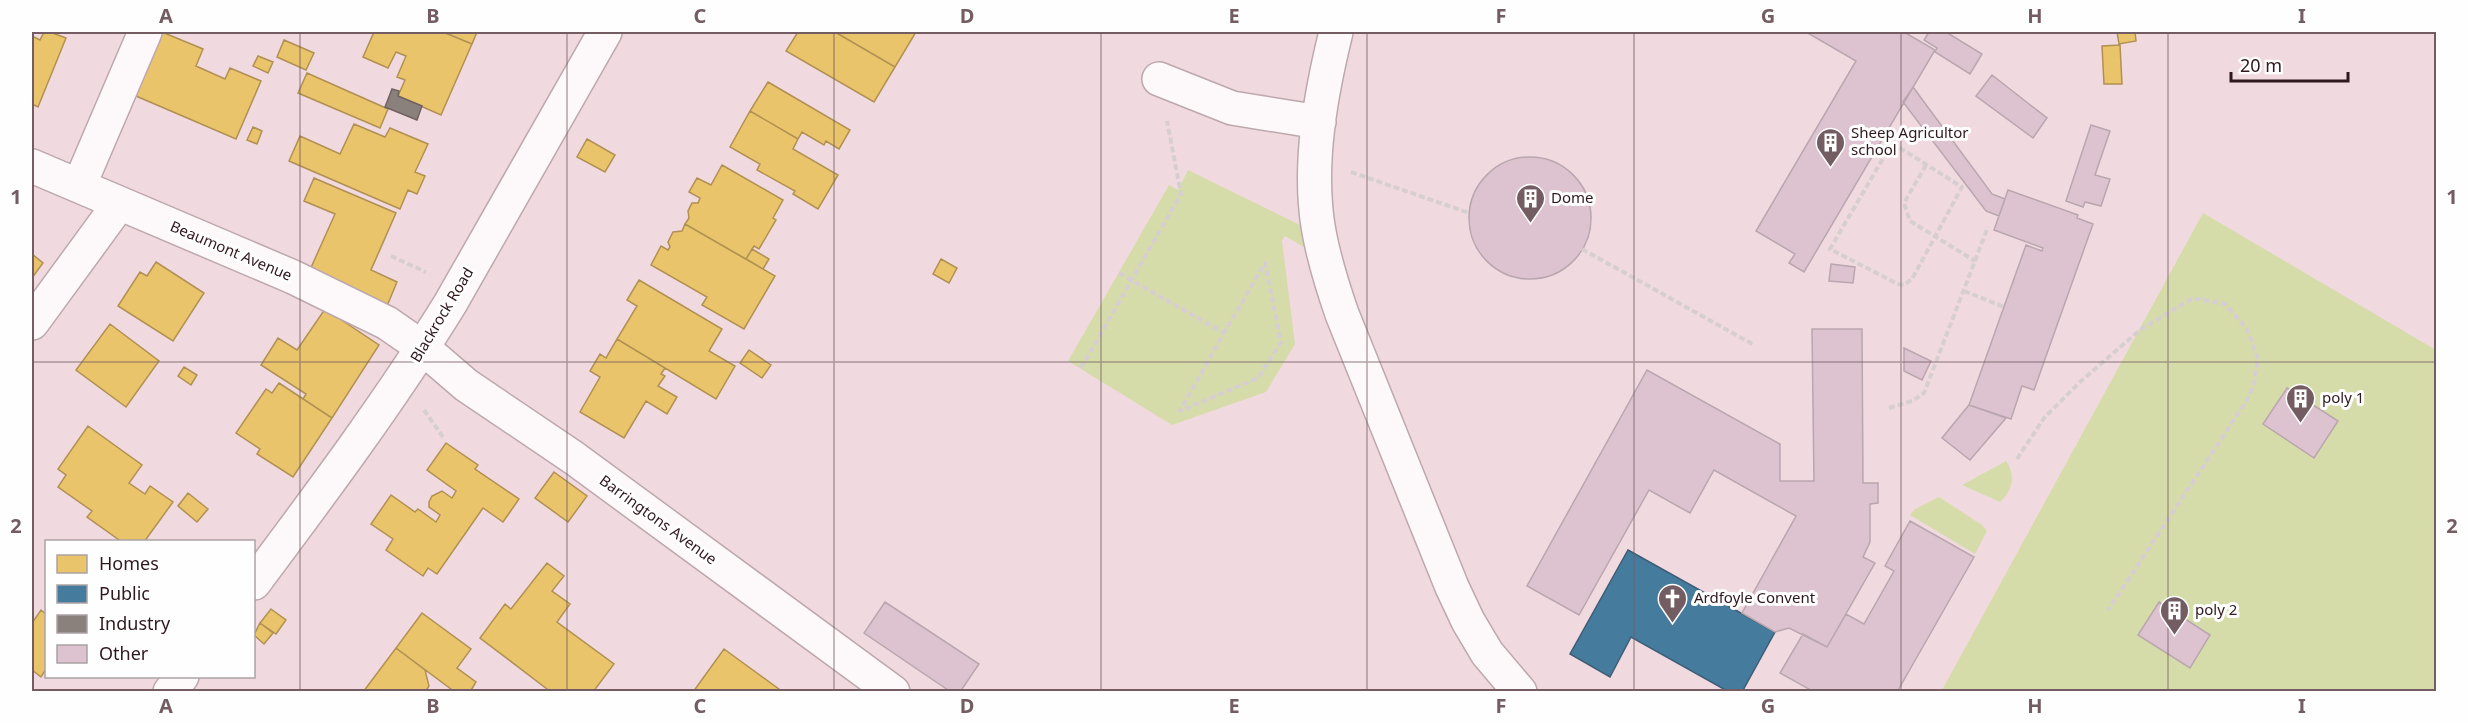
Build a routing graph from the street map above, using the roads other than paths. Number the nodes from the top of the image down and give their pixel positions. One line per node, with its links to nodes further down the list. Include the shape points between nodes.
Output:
1 (145, 32): 7 (street)
2 (605, 32): 10 (street, Blackrock Road)
3 (1336, 32): 5 (street)
4 (1159, 79): 5 (street, via 1232,108)
5 (1319, 122): 15 (street, via 1315,195 1318,226 1327,271 1342,314 1468,621 1487,653)
6 (32, 166): 7 (street, Beaumont Avenue)
7 (79, 186): 8 (street, Beaumont Avenue)
8 (119, 204): 9 (street); 10 (street, Beaumont Avenue, via 293,277 387,323)
9 (32, 323)
10 (423, 348): 11 (street, Blackrock Road, via 358,444); 13 (street, Barringtons Avenue, via 466,385 574,458)
11 (255, 582)
12 (180, 678): 14 (street)
13 (878, 687)
14 (170, 692)
15 (1520, 692)

